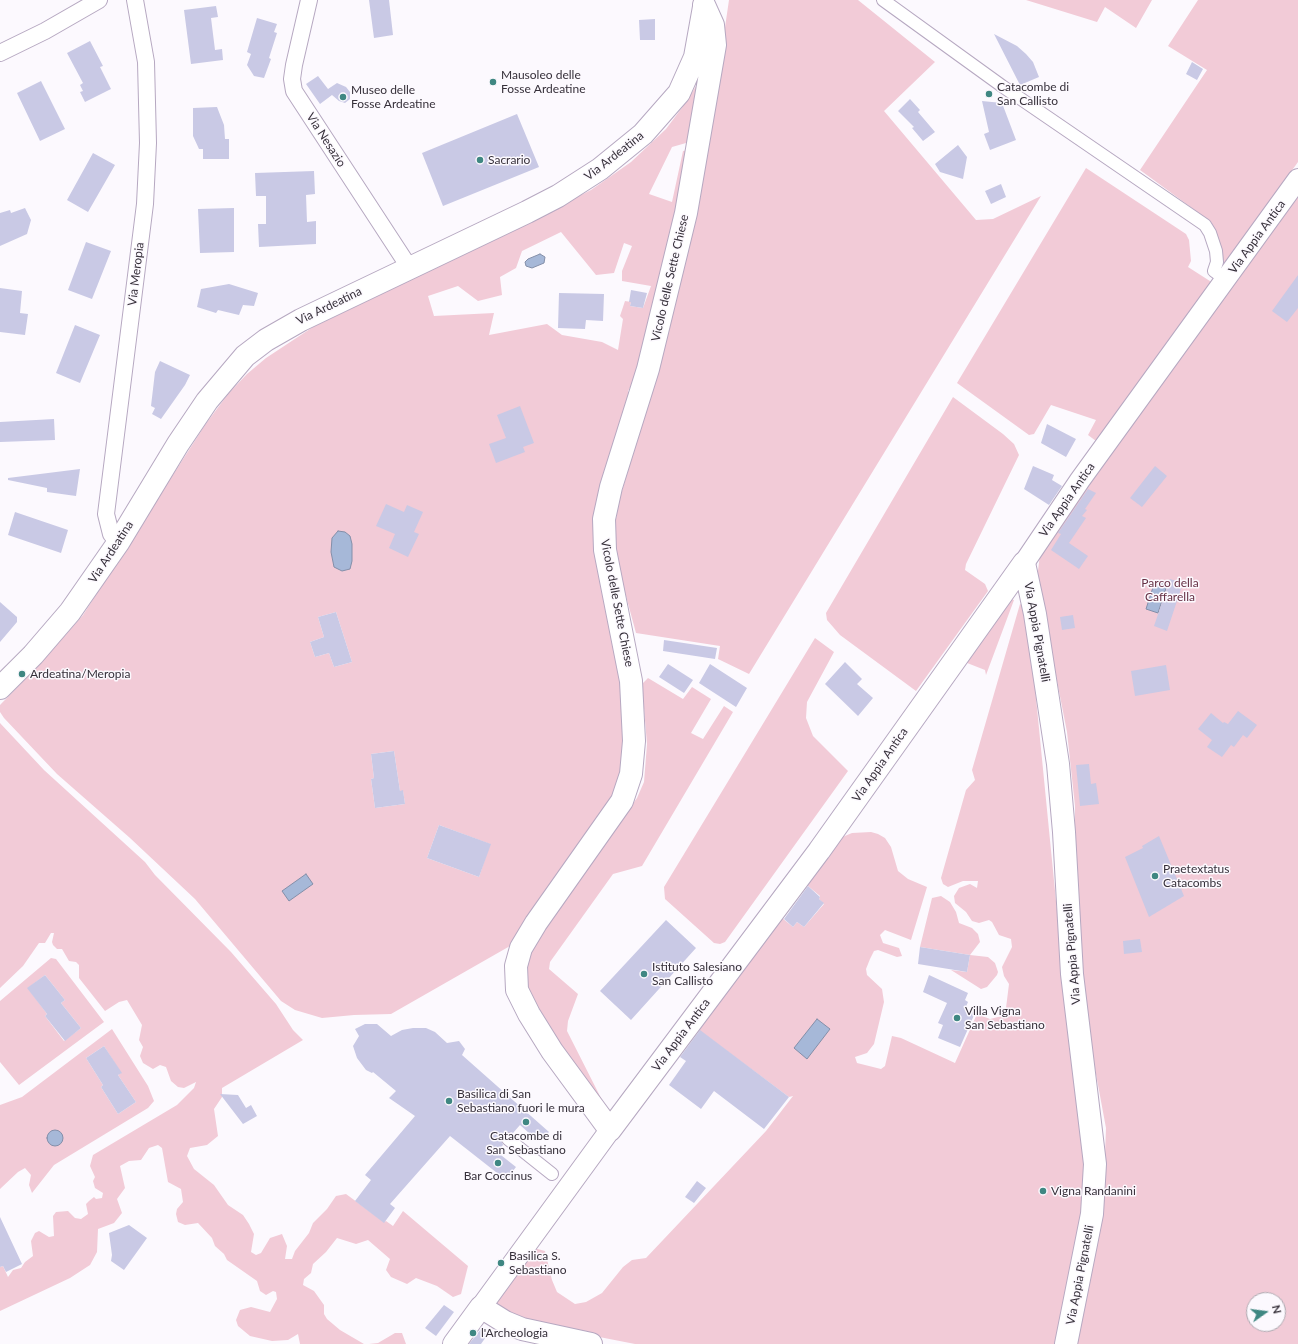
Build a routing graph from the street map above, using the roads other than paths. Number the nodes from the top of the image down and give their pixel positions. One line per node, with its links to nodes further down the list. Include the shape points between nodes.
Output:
1 (99, 0): 6 (street)
2 (135, 0): 10 (street, Via Meropia, via 146,62 148,143 145,204 106,514 111,534)
3 (309, 0): 8 (street, Via Nesazio, via 294,65 294,91)
4 (883, 0): 9 (street, via 1002,86 1205,225 1216,251 1217,262 1214,271)
5 (705, 3): 8 (main road, Via Ardeatina, via 697,48 686,80 666,109 635,141 594,173 558,196); 13 (main road, Vicolo delle Sette Chiese, via 713,25 716,45 686,212 653,350 611,487 604,519 605,550 631,681 634,741 631,774 622,801 536,923 521,948 516,966 517,990 526,1010 552,1051)
6 (0, 53)
7 (1298, 179): 9 (street, Via Appia Antica)
8 (409, 267): 10 (main road, Via Ardeatina, via 295,323 245,356 211,396 182,438)
9 (1226, 280): 11 (street, Via Appia Antica, via 1080,480)
10 (118, 543): 12 (main road, Via Ardeatina, via 70,612)
11 (1024, 563): 13 (main road, Via Appia Antica, via 819,851); 19 (main road, Via Appia Pignatelli, via 1056,750 1064,826 1072,974 1095,1164 1092,1214)
12 (0, 688)
13 (610, 1130): 16 (street, Via Appia Antica)
14 (508, 1140): 15 (street)
15 (552, 1174)
16 (481, 1307): 17 (main road, Via Appia Antica); 18 (main road, via 522,1329)
17 (454, 1344)
18 (591, 1344)
19 (1066, 1344)

